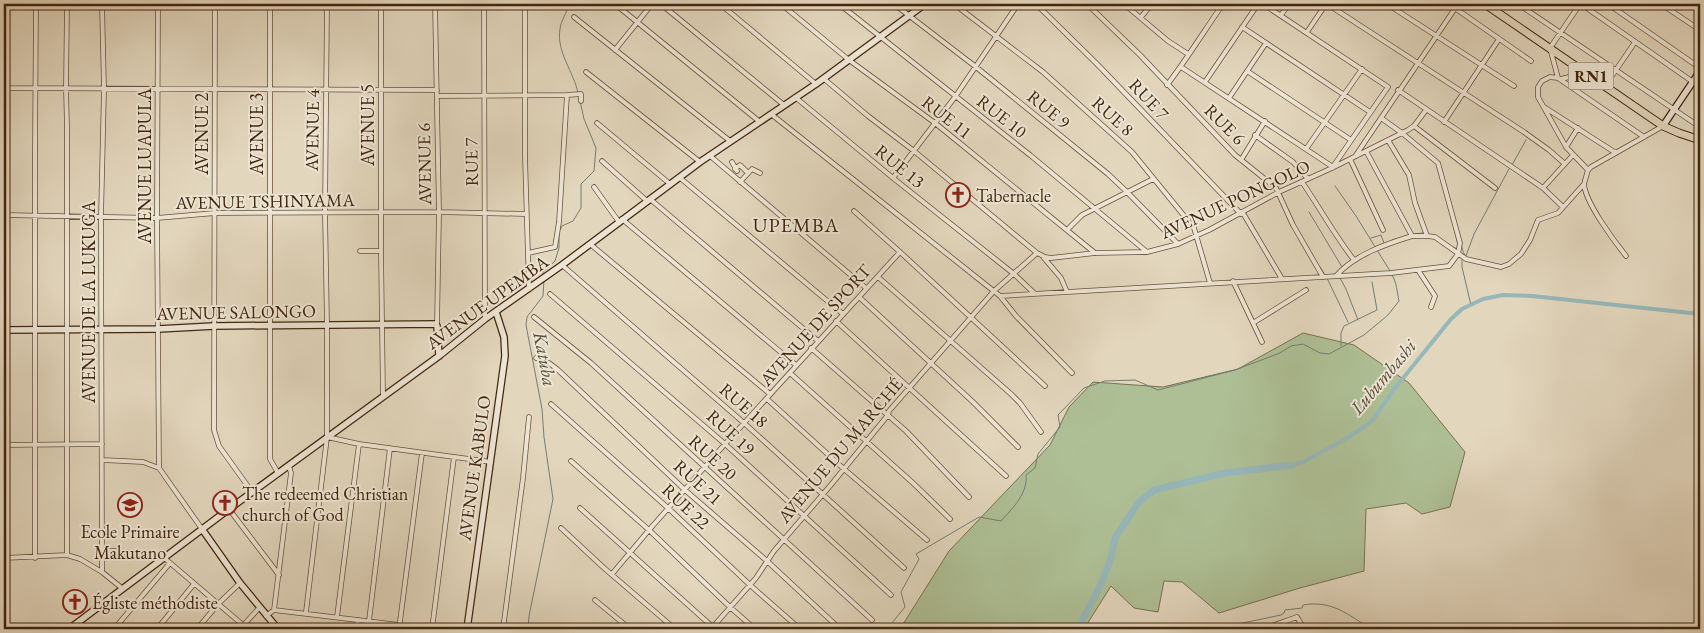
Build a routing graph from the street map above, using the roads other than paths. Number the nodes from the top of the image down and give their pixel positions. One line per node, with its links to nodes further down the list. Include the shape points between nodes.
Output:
1 (4, 4): 79 (street)
2 (36, 4): 80 (street)
3 (67, 4): 81 (street)
4 (102, 4): 83 (street, AVENUE DE LA LUKUGA)
5 (158, 4): 82 (street, AVENUE LUAPULA)
6 (215, 4): 84 (street, AVENUE 2)
7 (270, 4): 85 (street, AVENUE 3)
8 (326, 4): 86 (street, AVENUE 4)
9 (381, 4): 87 (street, AVENUE 5)
10 (435, 4): 88 (street, AVENUE 6)
11 (484, 4): 92 (street, RUE 7)
12 (525, 4): 93 (street)
13 (615, 4): 45 (street)
14 (652, 4): 45 (street)
15 (720, 4): 75 (street)
16 (781, 4): 59 (street, RUE 11)
17 (839, 4): 52 (street, RUE 10)
18 (894, 4): 41 (street, RUE 9)
19 (925, 4): 41 (street, AVENUE UPEMBA)
20 (954, 4): 50 (street, RUE 8)
21 (1018, 4): 50 (street)
22 (1036, 4): 166 (street, RUE 7)
23 (1087, 4): 76 (street, RUE 6)
24 (1124, 4): 44 (street)
25 (1152, 4): 44 (street)
26 (1223, 4): 58 (street)
27 (1258, 4): 46 (street)
28 (1263, 4): 42 (street)
29 (1289, 4): 42 (street)
30 (1327, 4): 48 (street); 61 (street)
31 (1387, 4): 51 (street)
32 (1448, 4): 40 (street)
33 (1458, 4): 40 (street)
34 (1485, 4): 56 (highway, RN1)
35 (1518, 4): 49 (street)
36 (1581, 4): 49 (street); 54 (street)
37 (1608, 4): 68 (street)
38 (1661, 4): 47 (street)
39 (662, 5): 101 (street)
40 (1455, 8): 51 (street); 53 (street)
41 (910, 15): 52 (street, AVENUE UPEMBA); 64 (street, RUE 9)
42 (1281, 16): 48 (street)
43 (574, 17): 57 (street)
44 (1141, 17): 58 (street)
45 (637, 21): 57 (street); 109 (street)
46 (1242, 27): 55 (street); 73 (street)
47 (1700, 30)
48 (1307, 32): 66 (street)
49 (1561, 32): 56 (street); 67 (street)
50 (997, 36): 64 (street); 145 (street, RUE 8, via 1116,137)
51 (1436, 36): 61 (street); 62 (street)
52 (881, 37): 59 (street, AVENUE UPEMBA); 97 (street, RUE 10)
53 (1499, 39): 60 (street); 62 (street)
54 (1635, 42): 67 (street); 74 (street)
55 (1266, 43): 70 (street); 91 (street)
56 (1550, 48): 63 (highway, RN1); 72 (street)
57 (616, 50): 124 (street)
58 (1188, 54): 65 (street)
59 (849, 60): 71 (street, AVENUE UPEMBA); 113 (street, RUE 11)
60 (1531, 61)
61 (1417, 63): 89 (street); 90 (street)
62 (1481, 65): 77 (street); 90 (street)
63 (1576, 66): 72 (street, via 1569,77); 78 (highway, RN1)
64 (976, 67): 97 (street); 154 (street, RUE 9)
65 (1182, 67): 73 (street); 76 (street)
66 (1362, 69): 91 (street); 105 (street, via 1388,87)
67 (1616, 69): 78 (street); 103 (street)
68 (1700, 70): 74 (street)
69 (586, 72): 136 (street)
70 (1247, 72): 99 (street); 110 (street)
71 (823, 78): 75 (street, AVENUE UPEMBA); 127 (street, AVENUE PONGOLO)
72 (1560, 79): 102 (street, via 1550,76 1538,87); 120 (street)
73 (1205, 82): 99 (street)
74 (1693, 82): 103 (street)
75 (816, 84): 96 (street, AVENUE UPEMBA)
76 (1167, 85): 134 (street, RUE 6)
77 (1514, 86)
78 (1605, 86): 115 (highway, RN1)
79 (4, 88): 80 (street); 98 (street)
80 (36, 88): 81 (street); 169 (street)
81 (66, 88): 83 (street); 170 (street)
82 (159, 88): 83 (street); 84 (street); 172 (street, AVENUE LUAPULA)
83 (104, 89): 171 (street, AVENUE DE LA LUKUGA)
84 (215, 89): 85 (street); 162 (street, AVENUE 2)
85 (270, 89): 86 (street); 163 (street, AVENUE 3)
86 (326, 89): 87 (street); 160 (street, AVENUE 4)
87 (380, 90): 88 (street); 164 (street, AVENUE 5)
88 (437, 90): 95 (street, AVENUE 6)
89 (1398, 90): 104 (street); 107 (street)
90 (1463, 93): 111 (street); 138 (street)
91 (1343, 94): 105 (street); 110 (street)
92 (483, 95): 93 (street); 95 (street); 165 (street, RUE 7)
93 (525, 95): 94 (street); 167 (street)
94 (567, 95): 100 (street, via 578,94); 185 (street, via 555,247)
95 (437, 96): 161 (street, AVENUE 6)
96 (795, 97): 101 (street, AVENUE UPEMBA); 144 (street, RUE 13)
97 (955, 97): 113 (street); 158 (street, RUE 10)
98 (4, 98)
99 (1229, 98): 108 (street)
100 (582, 101)
101 (784, 105): 106 (street, AVENUE UPEMBA)
102 (1543, 107): 117 (street); 125 (street)
103 (1674, 109): 115 (street); 116 (street)
104 (1426, 110): 111 (street); 114 (street, AVENUE PONGOLO)
105 (1370, 112): 121 (street)
106 (771, 114): 109 (street, AVENUE UPEMBA); 204 (street)
107 (1381, 118): 118 (street); 132 (street)
108 (1265, 121): 119 (street); 126 (street)
109 (760, 122): 124 (street, AVENUE UPEMBA)
110 (1324, 122): 121 (street); 126 (street)
111 (1444, 122): 153 (street)
112 (597, 123): 149 (street)
113 (935, 124): 127 (street); 174 (street, RUE 11)
114 (1414, 126): 118 (street, AVENUE PONGOLO); 152 (street)
115 (1663, 126): 120 (street); 123 (highway, RN1)
116 (1700, 127)
117 (1578, 128): 125 (street); 129 (street)
118 (1402, 133): 122 (street, AVENUE PONGOLO); 188 (street, via 1438,163 1459,239)
119 (1256, 136): 134 (street); 146 (street, via 1293,162)
120 (1644, 137): 129 (street)
121 (1351, 140): 139 (street)
122 (1388, 140): 128 (street, AVENUE PONGOLO); 178 (street, via 1409,175)
123 (1700, 140)
124 (730, 141): 130 (street, AVENUE UPEMBA)
125 (1566, 146): 131 (street)
126 (1306, 149): 139 (street)
127 (914, 151): 144 (street); 186 (street, AVENUE PONGOLO)
128 (1366, 151): 132 (street, AVENUE PONGOLO); 177 (street)
129 (1616, 153): 140 (street)
130 (709, 155): 136 (street, AVENUE UPEMBA); 147 (street)
131 (1573, 155): 138 (street); 140 (street)
132 (1355, 156): 133 (street, AVENUE PONGOLO)
133 (1350, 159): 139 (street, AVENUE PONGOLO); 175 (street)
134 (1241, 160): 155 (street, RUE 6)
135 (602, 161): 156 (street)
136 (700, 162): 143 (street, AVENUE UPEMBA)
137 (732, 162): 141 (street, via 736,170 740,166)
138 (1565, 164): 153 (street)
139 (1332, 167): 146 (street, AVENUE PONGOLO)
140 (1588, 170): 150 (street)
141 (748, 172): 142 (street, via 752,169); 147 (street)
142 (760, 174)
143 (679, 177): 149 (street, AVENUE UPEMBA); 212 (street)
144 (893, 178): 194 (street, RUE 13)
145 (1153, 179): 154 (street); 176 (street, RUE 8, via 1194,228)
146 (1308, 179): 148 (street, AVENUE PONGOLO)
147 (740, 182): 201 (street)
148 (1302, 182): 155 (street, AVENUE PONGOLO); 191 (street)
149 (670, 184): 156 (street, AVENUE UPEMBA)
150 (1584, 184): 157 (street); 190 (street, via 1601,221)
151 (594, 187): 173 (street)
152 (1495, 188)
153 (1542, 188): 157 (street)
154 (1127, 192): 158 (street); 180 (street, RUE 9)
155 (1279, 192): 166 (street, AVENUE PONGOLO); 197 (street, RUE 6)
156 (648, 200): 173 (street, AVENUE UPEMBA); 229 (street)
157 (1563, 207): 188 (street, via 1556,214 1538,220 1521,254 1509,264 1492,266)
158 (1095, 208): 174 (street, via 1082,215); 184 (street, RUE 10)
159 (854, 211): 183 (street)
160 (325, 212): 163 (street, AVENUE TSHINYAMA); 164 (street, AVENUE TSHINYAMA); 220 (street, AVENUE 4)
161 (439, 212): 164 (street, AVENUE TSHINYAMA); 165 (street, AVENUE TSHINYAMA); 221 (street, AVENUE 6)
162 (215, 213): 163 (street, AVENUE TSHINYAMA); 172 (street, AVENUE TSHINYAMA); 222 (street, AVENUE 2)
163 (270, 213): 219 (street, AVENUE 3)
164 (381, 213): 181 (street, AVENUE 5)
165 (486, 213): 167 (street, AVENUE TSHINYAMA); 215 (street, RUE 7)
166 (1242, 213): 176 (street, AVENUE PONGOLO); 198 (street, RUE 7)
167 (526, 214): 185 (street)
168 (4, 215): 169 (street, AVENUE TSHINYAMA)
169 (36, 216): 170 (street, AVENUE TSHINYAMA); 224 (street)
170 (67, 216): 171 (street, AVENUE TSHINYAMA); 227 (street)
171 (101, 217): 172 (street, AVENUE TSHINYAMA); 223 (street, AVENUE DE LA LUKUGA)
172 (157, 218): 225 (street, AVENUE LUAPULA)
173 (620, 220): 179 (street, AVENUE UPEMBA); 235 (street)
174 (1067, 230): 187 (street, RUE 11)
175 (1383, 230)
176 (1197, 236): 180 (street, AVENUE PONGOLO); 200 (street, RUE 8)
177 (1412, 236): 178 (street); 191 (street)
178 (1427, 236): 188 (street)
179 (590, 244): 192 (street, AVENUE UPEMBA); 241 (street)
180 (1178, 244): 184 (street, AVENUE PONGOLO)
181 (381, 250): 182 (street); 218 (street, AVENUE 5)
182 (360, 251)
183 (900, 252): 196 (street, AVENUE DE SPORT); 213 (street)
184 (1148, 252): 187 (street, AVENUE PONGOLO)
185 (528, 253): 202 (street)
186 (1037, 253): 189 (street, AVENUE PONGOLO); 194 (street)
187 (1095, 254): 189 (street, AVENUE PONGOLO)
188 (1458, 254): 193 (street, via 1449,266)
189 (1042, 256): 205 (street, via 1064,281)
190 (1626, 256)
191 (1354, 260): 195 (street)
192 (562, 266): 202 (street, AVENUE UPEMBA); 245 (street, RUE 18)
193 (1418, 270): 195 (street); 210 (street, via 1434,296)
194 (1014, 274): 204 (street); 206 (street, RUE 13)
195 (1336, 276): 197 (street)
196 (878, 277): 201 (street, AVENUE DE SPORT); 228 (street)
197 (1323, 277): 198 (street)
198 (1282, 278): 199 (street)
199 (1232, 282): 200 (street); 217 (street)
200 (1210, 283): 205 (street)
201 (866, 288): 209 (street, AVENUE DE SPORT)
202 (529, 289): 211 (street, AVENUE UPEMBA)
203 (1306, 290): 217 (street)
204 (994, 291): 208 (street); 213 (street, AVENUE DU MARCHÉ)
205 (1067, 292): 206 (street)
206 (1034, 293): 208 (street)
207 (550, 294): 252 (street, RUE 19)
208 (1000, 296): 236 (street)
209 (859, 297): 212 (street, AVENUE DE SPORT); 234 (street)
210 (1431, 307)
211 (496, 312): 215 (street, AVENUE UPEMBA); 261 (street, AVENUE KABULO, via 505,346)
212 (843, 314): 216 (street, AVENUE DE SPORT)
213 (970, 316): 228 (street, AVENUE DU MARCHÉ); 238 (street)
214 (534, 317): 264 (street, RUE 20, via 591,363)
215 (485, 320): 232 (street, AVENUE UPEMBA)
216 (836, 321): 229 (street, AVENUE DE SPORT); 239 (street)
217 (1253, 323): 230 (street)
218 (381, 324): 220 (street, AVENUE SALONGO); 221 (street, AVENUE SALONGO); 240 (street, AVENUE 5)
219 (270, 325): 220 (street, AVENUE SALONGO); 222 (street, AVENUE SALONGO); 266 (street, AVENUE 3, via 270,459)
220 (327, 325): 247 (street, AVENUE 4)
221 (437, 325): 232 (street)
222 (214, 326): 225 (street, AVENUE SALONGO); 269 (street, AVENUE 2, via 215,438)
223 (101, 328): 225 (street, AVENUE SALONGO); 227 (street, AVENUE SALONGO); 250 (street, AVENUE DE LA LUKUGA)
224 (35, 329): 226 (street, AVENUE SALONGO); 227 (street, AVENUE SALONGO); 254 (street)
225 (158, 329): 263 (street, AVENUE LUAPULA)
226 (4, 330)
227 (67, 330): 249 (street)
228 (950, 340): 234 (street, AVENUE DU MARCHÉ); 246 (street, via 1011,394)
229 (818, 341): 231 (street, AVENUE DE SPORT)
230 (1262, 342)
231 (812, 348): 235 (street, AVENUE DE SPORT); 243 (street)
232 (438, 356): 240 (street, AVENUE UPEMBA)
233 (536, 358): 268 (street, RUE 21, via 556,369)
234 (930, 363): 239 (street, AVENUE DU MARCHÉ); 255 (street)
235 (796, 365): 237 (street, AVENUE DE SPORT)
236 (1072, 372)
237 (790, 373): 241 (street, AVENUE DE SPORT); 248 (street)
238 (1044, 386)
239 (908, 388): 243 (street, AVENUE DU MARCHÉ); 267 (street)
240 (383, 396): 247 (street, AVENUE UPEMBA)
241 (768, 396): 245 (street, AVENUE DE SPORT); 265 (street)
242 (551, 404): 273 (street, RUE 22)
243 (888, 415): 248 (street, AVENUE DU MARCHÉ); 271 (street)
244 (528, 417): 326 (street, via 522,487)
245 (744, 423): 252 (street, AVENUE DE SPORT); 270 (street, RUE 18)
246 (1041, 432)
247 (327, 438): 251 (street); 262 (street, AVENUE UPEMBA); 305 (street, AVENUE 4)
248 (866, 442): 265 (street, AVENUE DU MARCHÉ); 276 (street)
249 (67, 444): 250 (street); 254 (street); 284 (street)
250 (102, 444): 259 (street, AVENUE DE LA LUKUGA)
251 (359, 444): 256 (street); 307 (street)
252 (725, 444): 264 (street, AVENUE DE SPORT); 275 (street, RUE 19)
253 (4, 445): 254 (street)
254 (35, 446): 286 (street)
255 (1018, 447)
256 (390, 448): 257 (street); 310 (street)
257 (422, 452): 258 (street); 313 (street)
258 (454, 457): 261 (street); 324 (street)
259 (102, 460): 263 (street, via 143,462); 282 (street, AVENUE DE LA LUKUGA)
260 (571, 461): 279 (street)
261 (491, 462): 325 (street, AVENUE KABULO)
262 (289, 466): 266 (street, AVENUE UPEMBA); 294 (street, via 291,475)
263 (159, 468): 278 (street)
264 (704, 468): 268 (street, AVENUE DE SPORT); 280 (street, RUE 20)
265 (844, 469): 270 (street, AVENUE DU MARCHÉ); 281 (street)
266 (278, 473): 269 (street, AVENUE UPEMBA)
267 (1006, 476)
268 (685, 490): 273 (street, AVENUE DE SPORT); 288 (street, RUE 21)
269 (252, 492): 274 (street, AVENUE UPEMBA)
270 (822, 495): 275 (street, AVENUE DU MARCHÉ); 291 (street, RUE 18)
271 (969, 497)
272 (580, 508): 283 (street)
273 (668, 508): 279 (street, AVENUE DE SPORT); 297 (street, RUE 22)
274 (229, 509): 278 (street, AVENUE UPEMBA); 294 (street)
275 (803, 517): 280 (street, AVENUE DU MARCHÉ); 299 (street, RUE 19)
276 (950, 519)
277 (561, 528): 293 (street)
278 (202, 530): 287 (street, AVENUE UPEMBA); 295 (street)
279 (649, 530): 283 (street, AVENUE DE SPORT); 303 (street)
280 (784, 539): 288 (street, AVENUE DU MARCHÉ); 309 (street, RUE 20)
281 (927, 540)
282 (102, 550): 287 (street, via 154,554); 292 (street, AVENUE DE LA LUKUGA)
283 (630, 552): 293 (street, AVENUE DE SPORT); 314 (street)
284 (67, 555): 286 (street); 292 (street, via 80,558)
285 (4, 558): 286 (street)
286 (35, 558)
287 (164, 558): 290 (street); 298 (street, AVENUE UPEMBA)
288 (766, 561): 297 (street, AVENUE DU MARCHÉ); 331 (street, RUE 21)
289 (4, 562): 315 (street)
290 (170, 563): 296 (street); 317 (street)
291 (904, 568)
292 (102, 572): 298 (street)
293 (612, 574): 328 (street)
294 (279, 575): 304 (street)
295 (240, 583): 301 (street); 302 (street)
296 (194, 584): 301 (street); 318 (street)
297 (750, 585): 303 (street, AVENUE DU MARCHÉ); 330 (street, RUE 22)
298 (123, 589): 316 (street, AVENUE UPEMBA)
299 (891, 595)
300 (595, 600): 327 (street)
301 (219, 603): 312 (street); 319 (street)
302 (259, 608): 306 (street); 312 (street)
303 (730, 608): 314 (street, AVENUE DU MARCHÉ); 329 (street)
304 (274, 610): 305 (street); 306 (street)
305 (306, 612): 307 (street)
306 (266, 616): 321 (street)
307 (337, 617): 308 (street)
308 (358, 620): 310 (street); 322 (street)
309 (872, 620)
310 (369, 621): 311 (street)
311 (388, 624): 313 (street); 323 (street)
312 (243, 625): 320 (street)
313 (399, 627)
314 (713, 628)
315 (4, 629)
316 (69, 629)
317 (114, 629)
318 (157, 629)
319 (198, 629)
320 (240, 629)
321 (278, 629)
322 (356, 629)
323 (388, 629)
324 (432, 629)
325 (467, 629)
326 (502, 629)
327 (630, 629)
328 (674, 629)
329 (755, 629)
330 (800, 629)
331 (840, 629)
332 (1263, 629): 333 (street, via 1296,617)
333 (1304, 629)

